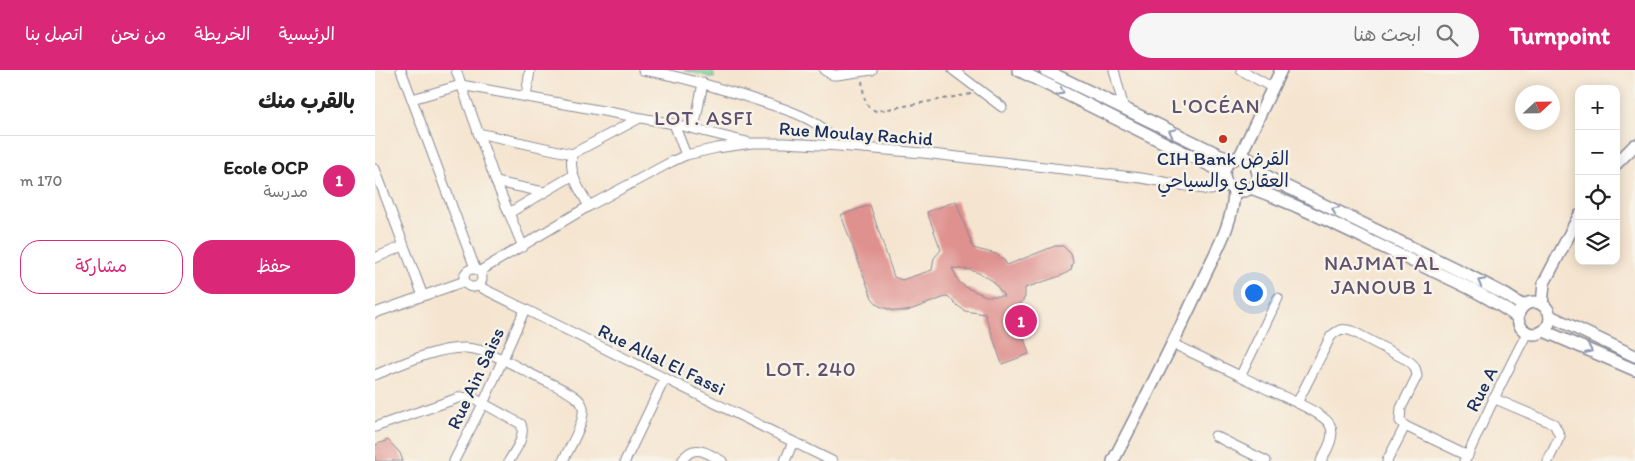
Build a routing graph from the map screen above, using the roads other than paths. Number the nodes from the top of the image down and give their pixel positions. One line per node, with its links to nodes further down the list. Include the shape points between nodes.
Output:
1 (401, 70): 17 (street)
2 (455, 70): 14 (street)
3 (530, 70): 16 (street)
4 (643, 70): 13 (street)
5 (824, 70): 6 (street, via 833,75)
6 (872, 70)
7 (953, 70): 18 (street)
8 (1018, 70): 33 (main road, one-way to 33)
9 (1045, 70): 19 (main road)
10 (1114, 70): 19 (street)
11 (1241, 70): 15 (street)
12 (1281, 70): 15 (main road)
13 (703, 83): 22 (street); 25 (street, via 797,114 822,128)
14 (461, 85): 16 (street); 17 (street); 23 (street)
15 (1273, 88): 29 (main road)
16 (526, 97): 20 (street)
17 (412, 99): 45 (street)
18 (1002, 106)
19 (1125, 109): 29 (main road, one-way to 19, via 1218,154)
20 (638, 119): 21 (street); 27 (street)
21 (674, 124): 22 (street); 28 (street)
22 (693, 129): 24 (street)
23 (478, 133): 27 (street); 35 (street)
24 (752, 144): 25 (street, Rue Moulay Rachid); 28 (street, Rue Moulay Rachid)
25 (834, 145): 36 (street, Rue Moulay Rachid, via 1080,170 1210,190)
26 (1635, 145): 30 (main road)
27 (572, 154): 34 (street)
28 (686, 155): 39 (street, Rue Moulay Rachid)
29 (1236, 157): 32 (main road, via 1252,161); 33 (main road)
30 (1620, 160)
31 (375, 169): 42 (street)
32 (1257, 170): 37 (main road, via 1257,180); 51 (main road, one-way to 32, via 1467,274)
33 (1223, 172): 36 (main road)
34 (572, 176): 38 (street); 39 (street)
35 (496, 182): 38 (street); 40 (street)
36 (1231, 187): 37 (main road, via 1243,191); 58 (main road, via 1234,202 1227,227)
37 (1251, 188): 55 (main road, via 1461,285 1504,307)
38 (544, 192): 40 (street)
39 (589, 206): 43 (street, Rue Moulay Rachid)
40 (509, 213): 43 (street)
41 (1577, 220): 50 (main road, via 1544,283)
42 (403, 246): 44 (street); 48 (street)
43 (523, 247): 45 (street, Rue Moulay Rachid)
44 (375, 258)
45 (478, 270): 46 (street, via 469,269); 47 (street, via 483,277)
46 (465, 281): 47 (street, via 472,287); 48 (street)
47 (478, 286): 52 (street, Rue Allal El Fassi)
48 (423, 296): 53 (street)
49 (1278, 298): 63 (street)
50 (1542, 305): 51 (main road, via 1531,302); 54 (main road)
51 (1523, 306): 55 (main road)
52 (525, 309): 60 (street, Rue Ain Saiss); 64 (street, Rue Allal El Fassi)
53 (375, 313)
54 (1550, 316): 56 (main road); 59 (main road)
55 (1518, 318): 57 (main road, via 1520,327)
56 (1545, 330): 57 (main road); 61 (main road, one-way to 61)
57 (1527, 333): 65 (street, Rue A)
58 (1173, 344): 63 (street); 81 (main road)
59 (1635, 356)
60 (502, 360): 62 (street, via 474,349 449,349); 67 (street, Rue Ain Saiss); 75 (street, via 580,400 583,408 581,424)
61 (1635, 370)
62 (375, 374)
63 (1241, 375): 66 (street)
64 (665, 378): 71 (street, Rue Allal El Fassi); 76 (street)
65 (1493, 398): 72 (street, Rue A); 85 (street, via 1554,424 1560,436)
66 (1297, 403): 68 (street, via 1326,344 1343,328 1412,363 1417,376 1401,408 1400,421); 83 (street, via 1329,424 1332,432)
67 (483, 404): 69 (street, via 461,397); 73 (street, Rue Ain Saiss); 74 (street, via 521,424 522,437)
68 (1405, 426): 72 (street); 84 (street)
69 (375, 427)
70 (1215, 436): 82 (street)
71 (793, 442): 79 (street); 80 (street, Rue Allal El Fassi)
72 (1466, 459)
73 (454, 461)
74 (509, 461)
75 (563, 461)
76 (625, 461)
77 (682, 461): 78 (street, via 687,453 697,450)
78 (722, 461)
79 (785, 461)
80 (832, 461)
81 (1113, 461)
82 (1266, 461)
83 (1321, 461)
84 (1387, 461)
85 (1548, 461)

